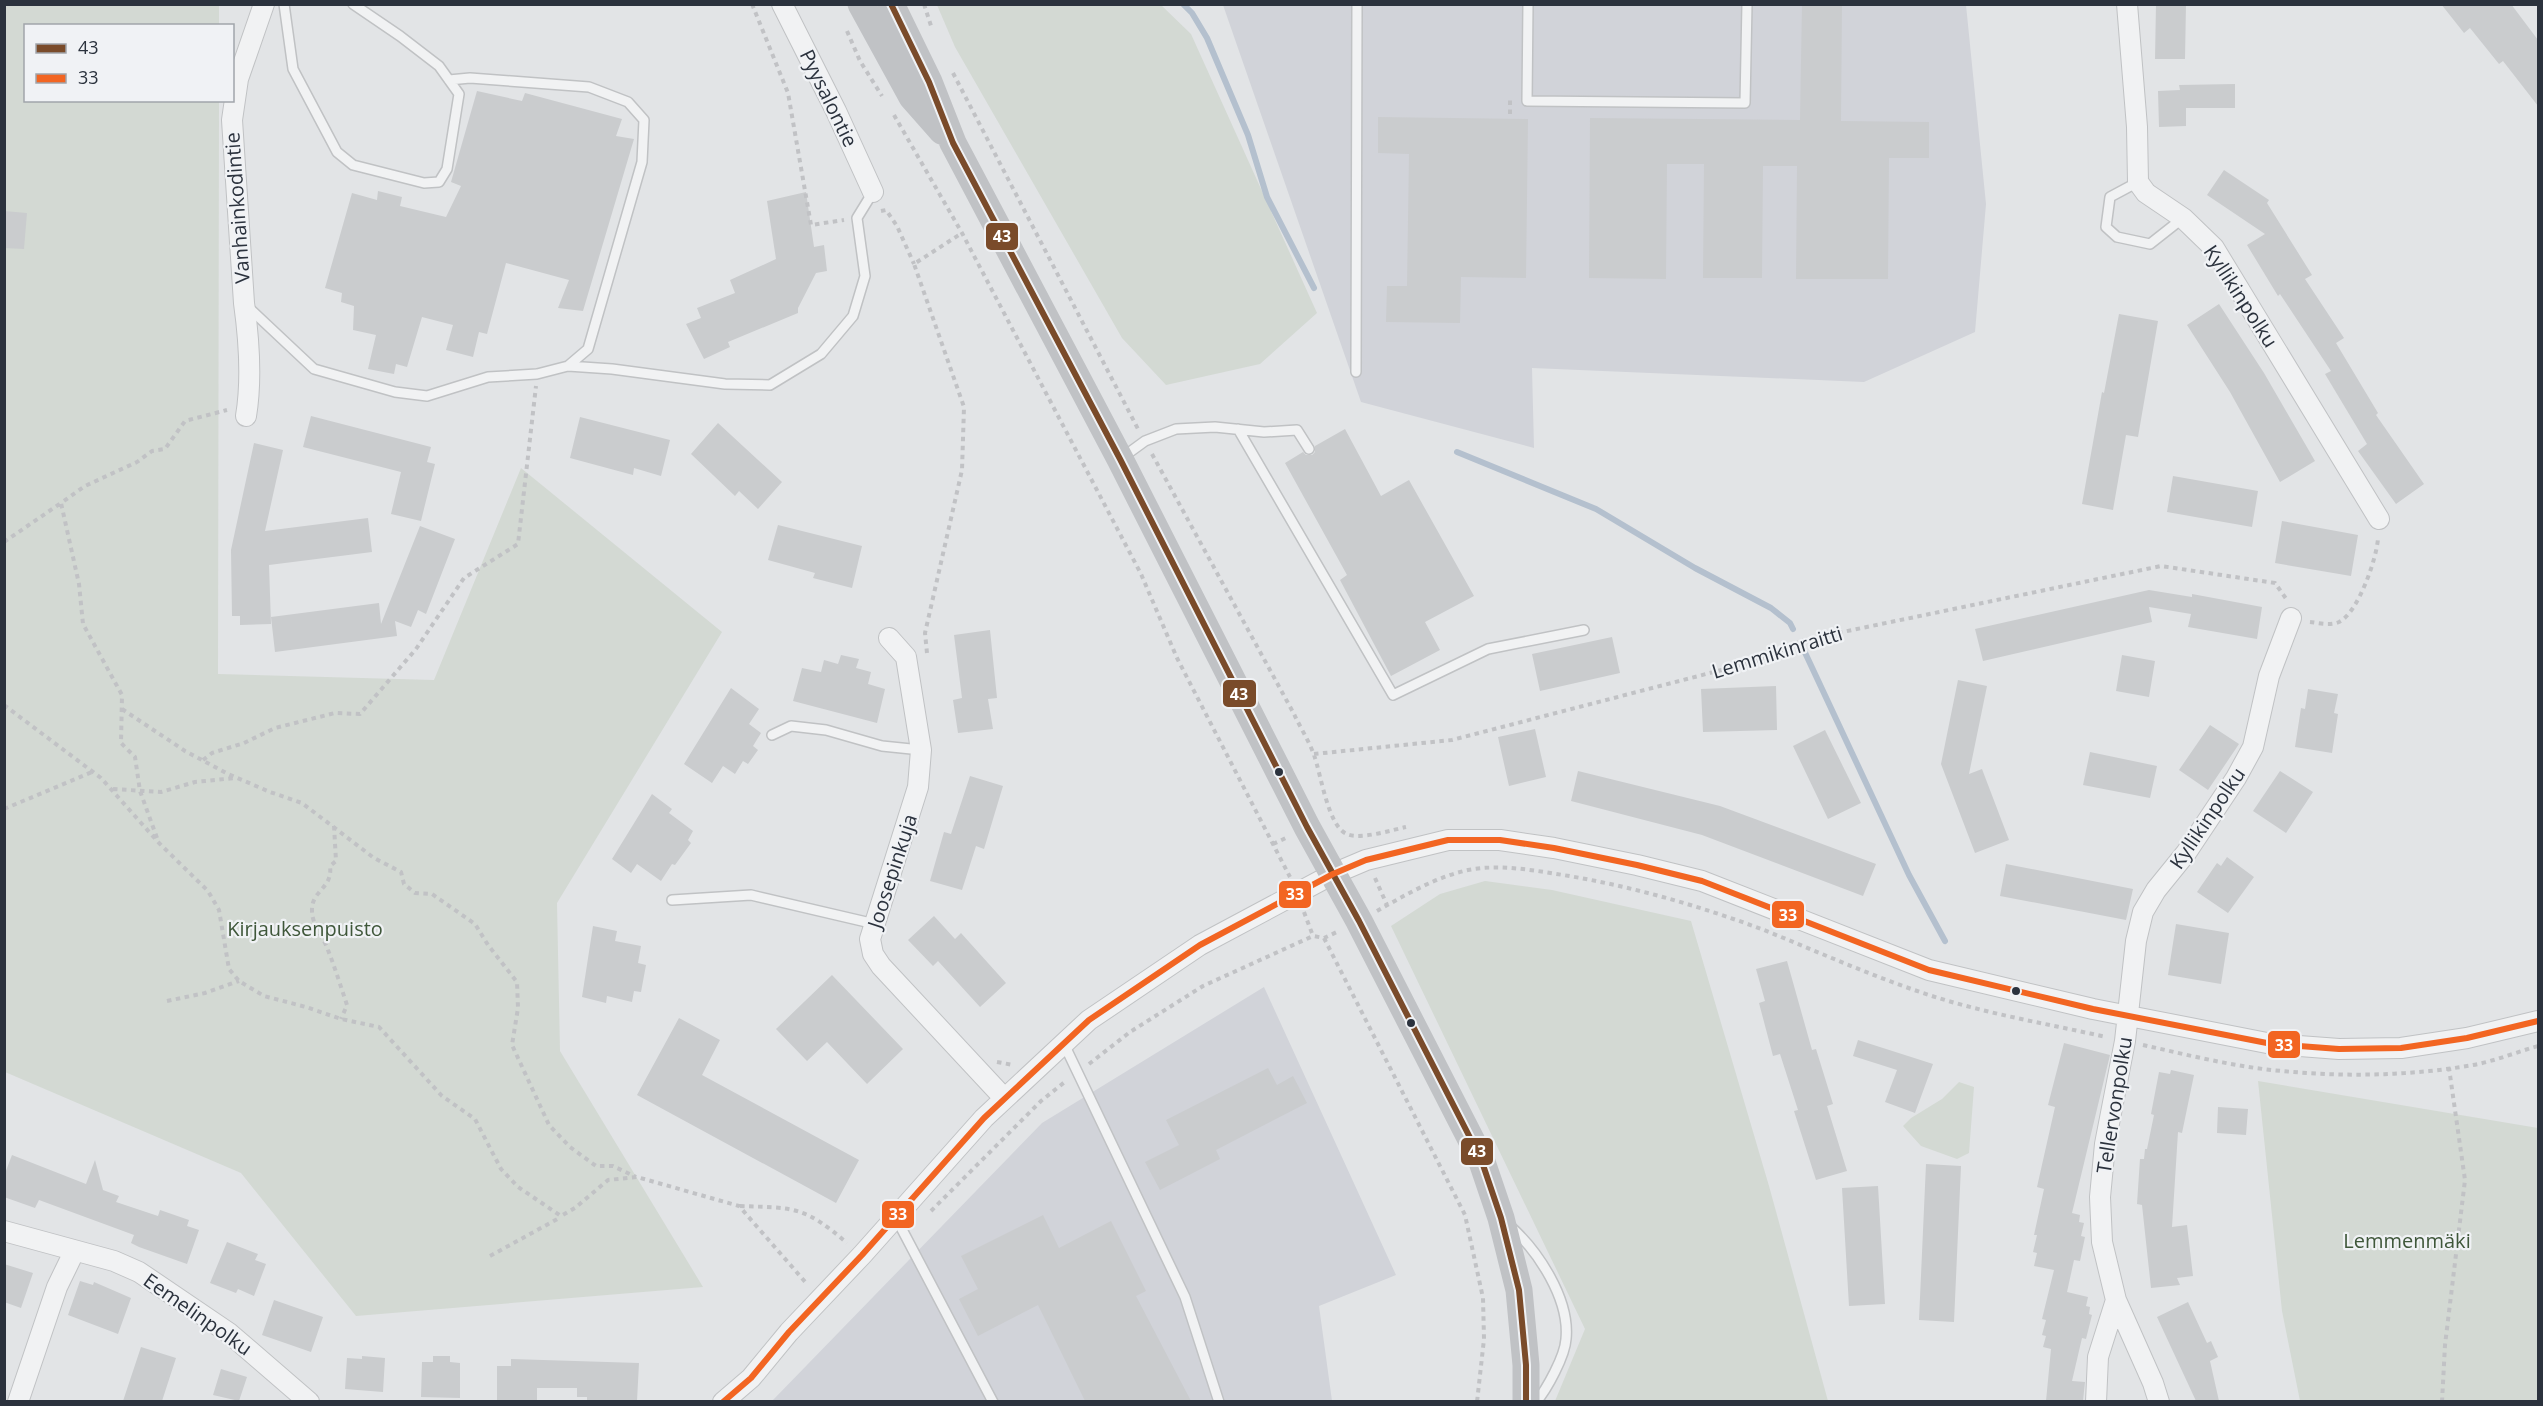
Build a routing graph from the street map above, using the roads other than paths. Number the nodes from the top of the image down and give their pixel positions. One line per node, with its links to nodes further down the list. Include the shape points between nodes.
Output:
1 (264, 4): 16 (street, Vanhainkodintie, via 238,79 232,120)
2 (284, 4): 11 (lane, via 293,69 337,152 353,165 424,183 439,182 447,169 459,94)
3 (353, 4): 11 (lane, via 439,66)
4 (782, 4): 14 (street, Pyysalontie)
5 (861, 4): 12 (street, via 912,97)
6 (891, 4): 12 (street)
7 (1357, 4): 18 (lane)
8 (1528, 4): 9 (lane, via 1527,101 1745,103)
9 (1747, 4)
10 (2127, 4): 13 (street)
11 (449, 80): 17 (lane, via 470,78 589,87 628,102 644,120 642,162 588,349)
12 (953, 143): 22 (street)
13 (2138, 182): 15 (street, Kyllikinpolku, via 2146,193); 15 (lane, via 2110,196 2106,227 2117,237 2150,244)
14 (873, 192): 17 (lane, via 857,218 866,276 853,316 821,354 770,385 725,384)
15 (2183, 218): 23 (street, Kyllikinpolku, via 2214,248)
16 (244, 303): 17 (lane, via 314,369 395,393 427,396 488,377 537,374); 19 (street, Vanhainkodintie, via 248,328)
17 (567, 366)
18 (1356, 372)
19 (248, 407)
20 (1238, 429): 21 (lane, via 1297,430); 22 (lane, via 1176,429 1145,441); 25 (lane, via 1394,695 1488,649)
21 (1309, 449)
22 (1120, 459): 29 (street)
23 (2379, 519)
24 (2291, 618): 32 (street, Kyllikinpolku, via 2269,676 2253,747 2144,912 2132,971)
25 (1584, 630)
26 (889, 638): 28 (street, Joosepinkuja, via 906,657)
27 (772, 735): 28 (lane, via 791,726 826,730 882,746)
28 (921, 750): 31 (street, Joosepinkuja, via 918,787)
29 (1333, 874): 32 (street, via 1376,858 1448,840 1500,840 1554,848 1702,881 1929,969); 34 (street, via 1200,945); 37 (street, via 1480,1159)
30 (672, 900): 31 (lane, via 751,895)
31 (875, 924): 35 (street, Joosepinkuja, via 870,939 881,966)
32 (2129, 1016): 33 (street, via 2272,1044 2339,1049 2401,1048); 40 (street, Tellervonpolku, via 2105,1144 2100,1197 2102,1242)
33 (2538, 1021)
34 (1063, 1042): 35 (street); 45 (lane, via 1185,1297)
35 (1004, 1098): 36 (street)
36 (895, 1218): 43 (street, via 751,1378); 44 (lane)
37 (1501, 1218): 46 (street, via 1519,1290); 47 (lane, via 1525,1239 1550,1274 1564,1316 1566,1340 1548,1388)
38 (4, 1231): 39 (street, Eemelinpolku)
39 (74, 1252): 41 (street, via 57,1287); 42 (street, Eemelinpolku, via 139,1272 229,1333)
40 (2116, 1300): 48 (street, via 2098,1357); 49 (street, Tellervonpolku)
41 (18, 1401)
42 (309, 1401)
43 (723, 1401)
44 (993, 1401)
45 (1219, 1401)
46 (1526, 1401)
47 (1536, 1401)
48 (2096, 1401)
49 (2159, 1401)

